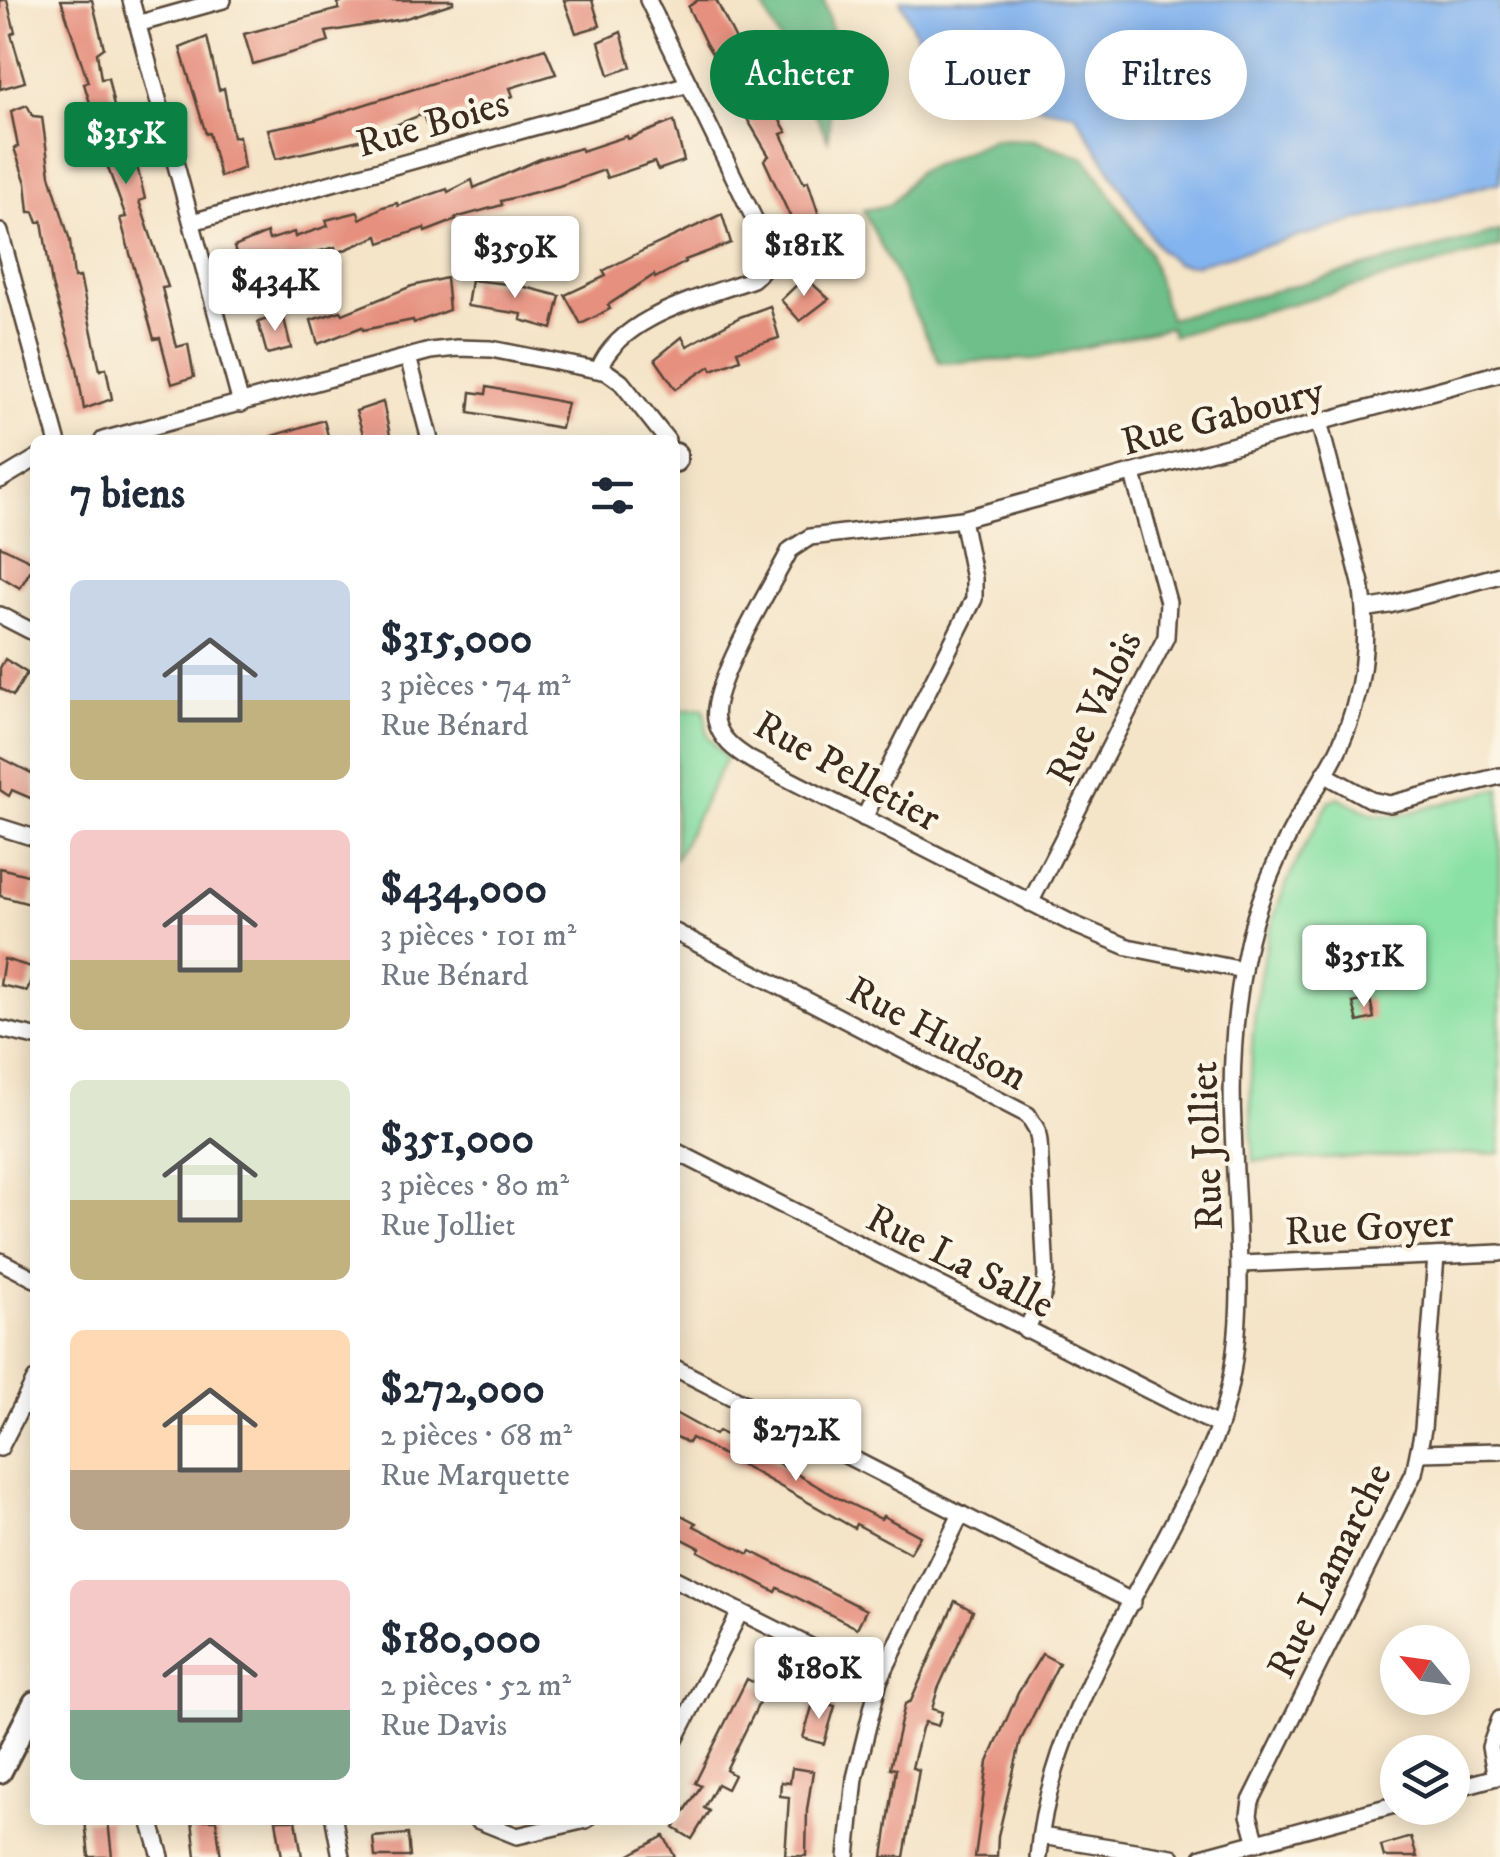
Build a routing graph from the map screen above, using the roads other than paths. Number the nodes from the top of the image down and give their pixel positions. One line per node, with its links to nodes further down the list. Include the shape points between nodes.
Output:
1 (131, 0): 4 (street)
2 (224, 0): 4 (street)
3 (648, 0): 5 (street)
4 (138, 24): 6 (street)
5 (689, 84): 6 (street, Rue Boies); 9 (street, via 762,235 766,263 753,279 630,332 609,348)
6 (192, 222): 11 (street)
7 (0, 232): 13 (street)
8 (408, 357): 9 (street, via 480,348); 11 (street); 15 (street)
9 (600, 369): 16 (street, via 621,382)
10 (1500, 372): 12 (street, Rue Gaboury)
11 (241, 404): 14 (street)
12 (1319, 422): 18 (street, Rue Gaboury); 22 (street, Rue Jolliet)
13 (56, 435)
14 (122, 435)
15 (429, 435)
16 (663, 435)
17 (30, 462): 19 (street)
18 (1132, 474): 20 (street, Rue Gaboury); 30 (street, Rue Valois, via 1168,602 1166,636)
19 (0, 480)
20 (962, 519): 27 (street, via 974,599); 27 (street, Rue Pelletier, via 810,537 790,550 718,693 718,725 736,750)
21 (1500, 575): 22 (street)
22 (1364, 608): 25 (street, Rue Jolliet, via 1358,694)
23 (0, 616): 24 (street)
24 (30, 631)
25 (1324, 774): 26 (street, via 1386,804); 32 (street, Rue Jolliet, via 1268,880)
26 (1500, 776)
27 (864, 818): 30 (street, Rue Pelletier)
28 (0, 827): 29 (street)
29 (30, 836)
30 (1030, 903): 32 (street, Rue Pelletier, via 1128,946)
31 (680, 935): 41 (street, Rue Hudson, via 1028,1115 1039,1141 1046,1277)
32 (1243, 970): 39 (street, Rue Jolliet, via 1232,1080)
33 (0, 1029): 34 (street)
34 (30, 1036)
35 (680, 1154): 41 (street, Rue La Salle)
36 (1500, 1253): 37 (street, Rue Goyer)
37 (1436, 1256): 39 (street, Rue Goyer); 47 (street, Rue Lamarche)
38 (0, 1261): 40 (street)
39 (1241, 1264): 44 (street, Rue Jolliet, via 1236,1349)
40 (30, 1276)
41 (1026, 1330): 44 (street, Rue La Salle)
42 (680, 1371): 48 (street)
43 (30, 1390): 45 (street)
44 (1218, 1426): 50 (street, Rue Jolliet)
45 (0, 1448)
46 (1500, 1451): 47 (street)
47 (1420, 1453): 65 (street, Rue Lamarche, via 1251,1800)
48 (961, 1514): 50 (street); 52 (street)
49 (680, 1582): 51 (street)
50 (1133, 1602): 64 (street, Rue Jolliet, via 1070,1730)
51 (740, 1612): 52 (street); 55 (street)
52 (879, 1681): 68 (street, via 855,1778)
53 (30, 1713): 56 (street)
54 (1500, 1719): 57 (street, via 1490,1747)
55 (680, 1730)
56 (0, 1771)
57 (1498, 1776): 58 (street)
58 (1470, 1784)
59 (1380, 1809): 65 (street)
60 (151, 1825): 66 (street)
61 (335, 1825): 67 (street)
62 (490, 1825): 63 (street, via 517,1836)
63 (564, 1825)
64 (1040, 1836): 69 (street, Rue Jolliet); 70 (street)
65 (1256, 1843): 71 (street)
66 (161, 1857)
67 (341, 1857)
68 (847, 1857)
69 (1038, 1857)
70 (1172, 1857)
71 (1202, 1857)

